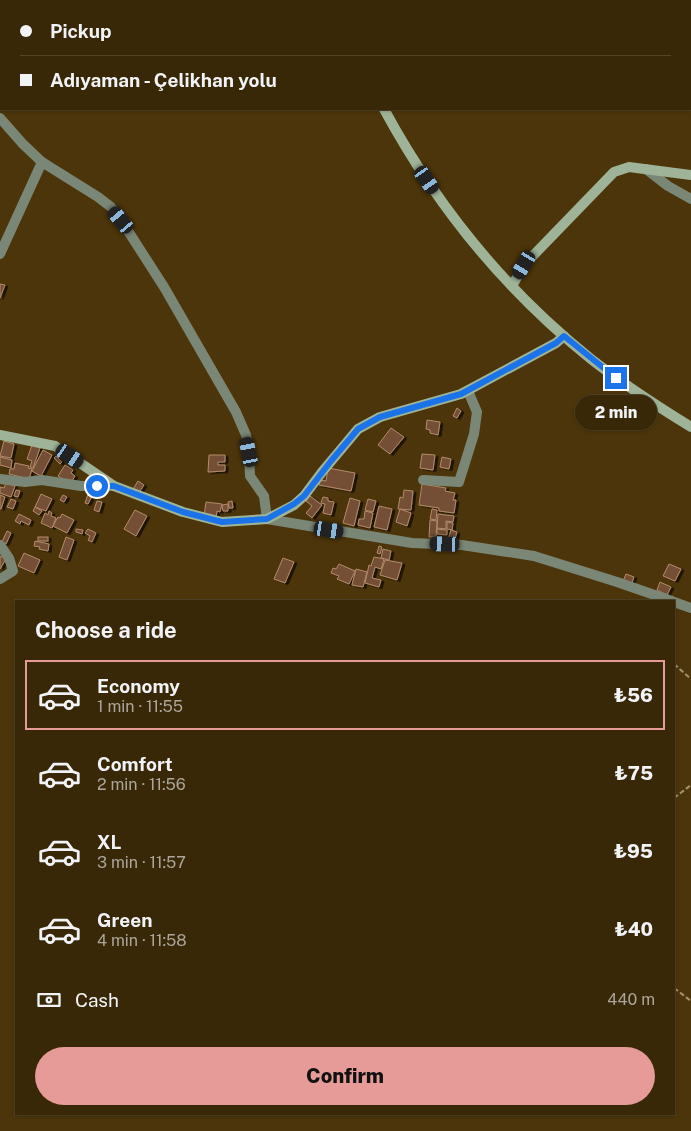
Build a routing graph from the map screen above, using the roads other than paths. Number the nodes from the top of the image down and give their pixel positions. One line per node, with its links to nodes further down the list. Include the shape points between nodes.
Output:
1 (385, 110): 8 (street, via 436,192)
2 (0, 118): 3 (street)
3 (42, 162): 7 (street); 16 (street, via 111,207 164,287 236,412 246,435 250,476 264,496)
4 (646, 169): 5 (street); 6 (street); 8 (street, via 624,168 612,173 524,265)
5 (691, 175)
6 (691, 199)
7 (0, 254)
8 (512, 286): 9 (street)
9 (564, 336): 10 (street); 11 (street, via 624,384)
10 (468, 391): 14 (street, via 477,412 474,434 459,482); 16 (street, via 368,422 348,440 304,496)
11 (691, 428)
12 (0, 435): 15 (street, via 55,446)
13 (0, 478): 15 (street)
14 (423, 480)
15 (114, 486): 16 (street, via 183,512 222,522)
16 (267, 519): 19 (street, via 412,543 462,545 534,556)
17 (0, 545): 18 (street, via 13,571)
18 (0, 580)
19 (667, 600)
20 (675, 603): 21 (street)
21 (691, 608)

